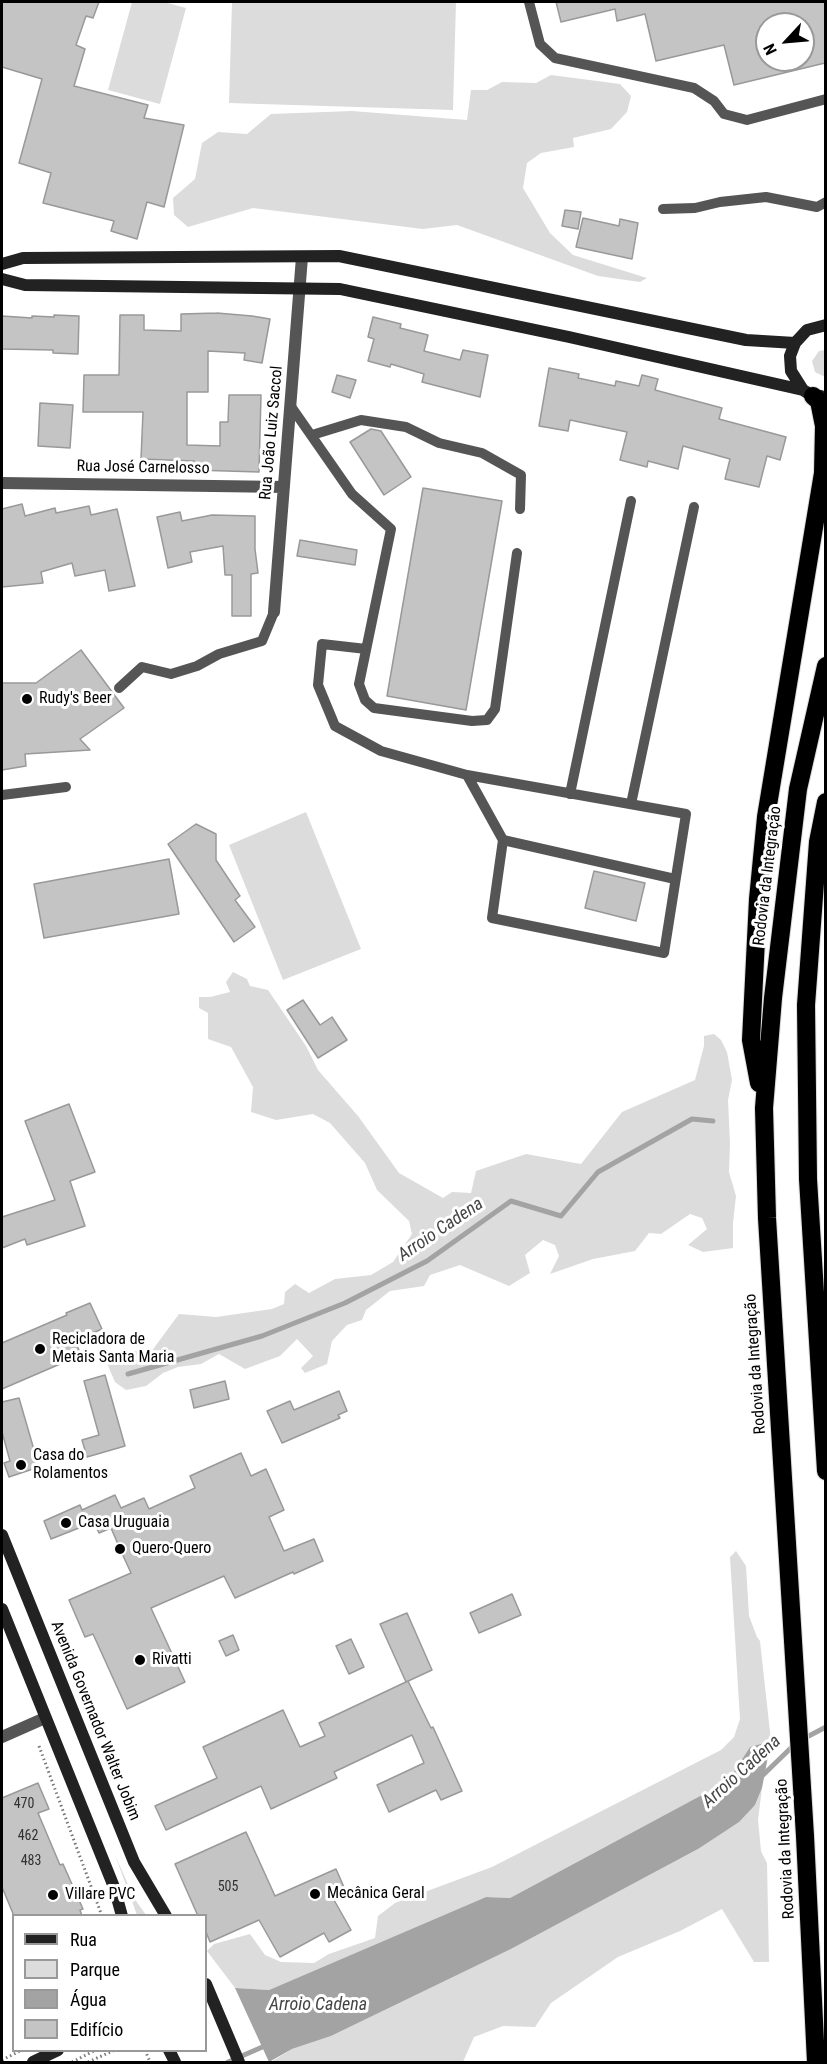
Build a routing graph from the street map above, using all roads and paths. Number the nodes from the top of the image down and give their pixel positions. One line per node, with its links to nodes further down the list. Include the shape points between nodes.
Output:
1 (529, 2): 2 (lane, via 540,44 555,58 694,88 714,101 724,114 747,120)
2 (825, 99)
3 (825, 202): 4 (lane, via 817,207 766,197)
4 (663, 209)
5 (302, 256): 6 (street, via 23,258); 8 (street, Rua João Luiz Saccol); 10 (street, via 339,256 746,340)
6 (2, 264)
7 (2, 279): 8 (street, via 25,285)
8 (300, 289): 11 (street, via 340,289); 12 (street, Rua João Luiz Saccol)
9 (825, 325): 10 (street, via 807,330)
10 (795, 343): 11 (street, via 791,371)
11 (814, 394): 32 (highway, via 824,426 823,473 766,817 758,899 751,1040)
12 (290, 405): 13 (lane); 15 (street, Rua João Luiz Saccol)
13 (312, 435): 18 (lane, via 361,420 406,427 439,443 482,453 520,475); 21 (lane, via 352,494 391,529)
14 (2, 483): 15 (street, Rua José Carnelosso)
15 (284, 487): 20 (street, Rua João Luiz Saccol)
16 (631, 501): 26 (lane)
17 (694, 507): 29 (lane)
18 (520, 509)
19 (517, 553): 21 (lane, via 495,709 487,720 472,722 374,708 365,700 359,684)
20 (274, 612): 23 (lane, via 262,641 171,674 142,667)
21 (366, 649): 24 (lane, via 322,644 318,685 335,726 381,750)
22 (825, 666): 32 (highway, Rodovia da Integração, via 798,789)
23 (119, 688)
24 (467, 775): 26 (lane); 30 (lane)
25 (66, 787): 27 (lane)
26 (570, 794): 29 (lane)
27 (2, 795)
28 (825, 802): 33 (highway, via 818,842 806,1016 808,1179)
29 (631, 804): 31 (lane, via 686,814)
30 (502, 840): 31 (lane); 31 (lane, via 492,918 664,953)
31 (675, 879)
32 (764, 1108): 52 (highway, Rodovia da Integração)
33 (825, 1471)
34 (2, 1534): 41 (street, Avenida Governador Walter Jobim, via 134,1862)
35 (2, 1609): 36 (street)
36 (45, 1718): 37 (street); 40 (street)
37 (2, 1737)
38 (38, 1743): 39 (path)
39 (101, 1914)
40 (122, 1914)
41 (164, 1914)
42 (207, 1986): 51 (street)
43 (18, 2052): 47 (path)
44 (54, 2052): 48 (street)
45 (92, 2052): 49 (path)
46 (110, 2052): 50 (path)
47 (2, 2060)
48 (33, 2062)
49 (72, 2062)
50 (88, 2062)
51 (239, 2062)
52 (816, 2062)

